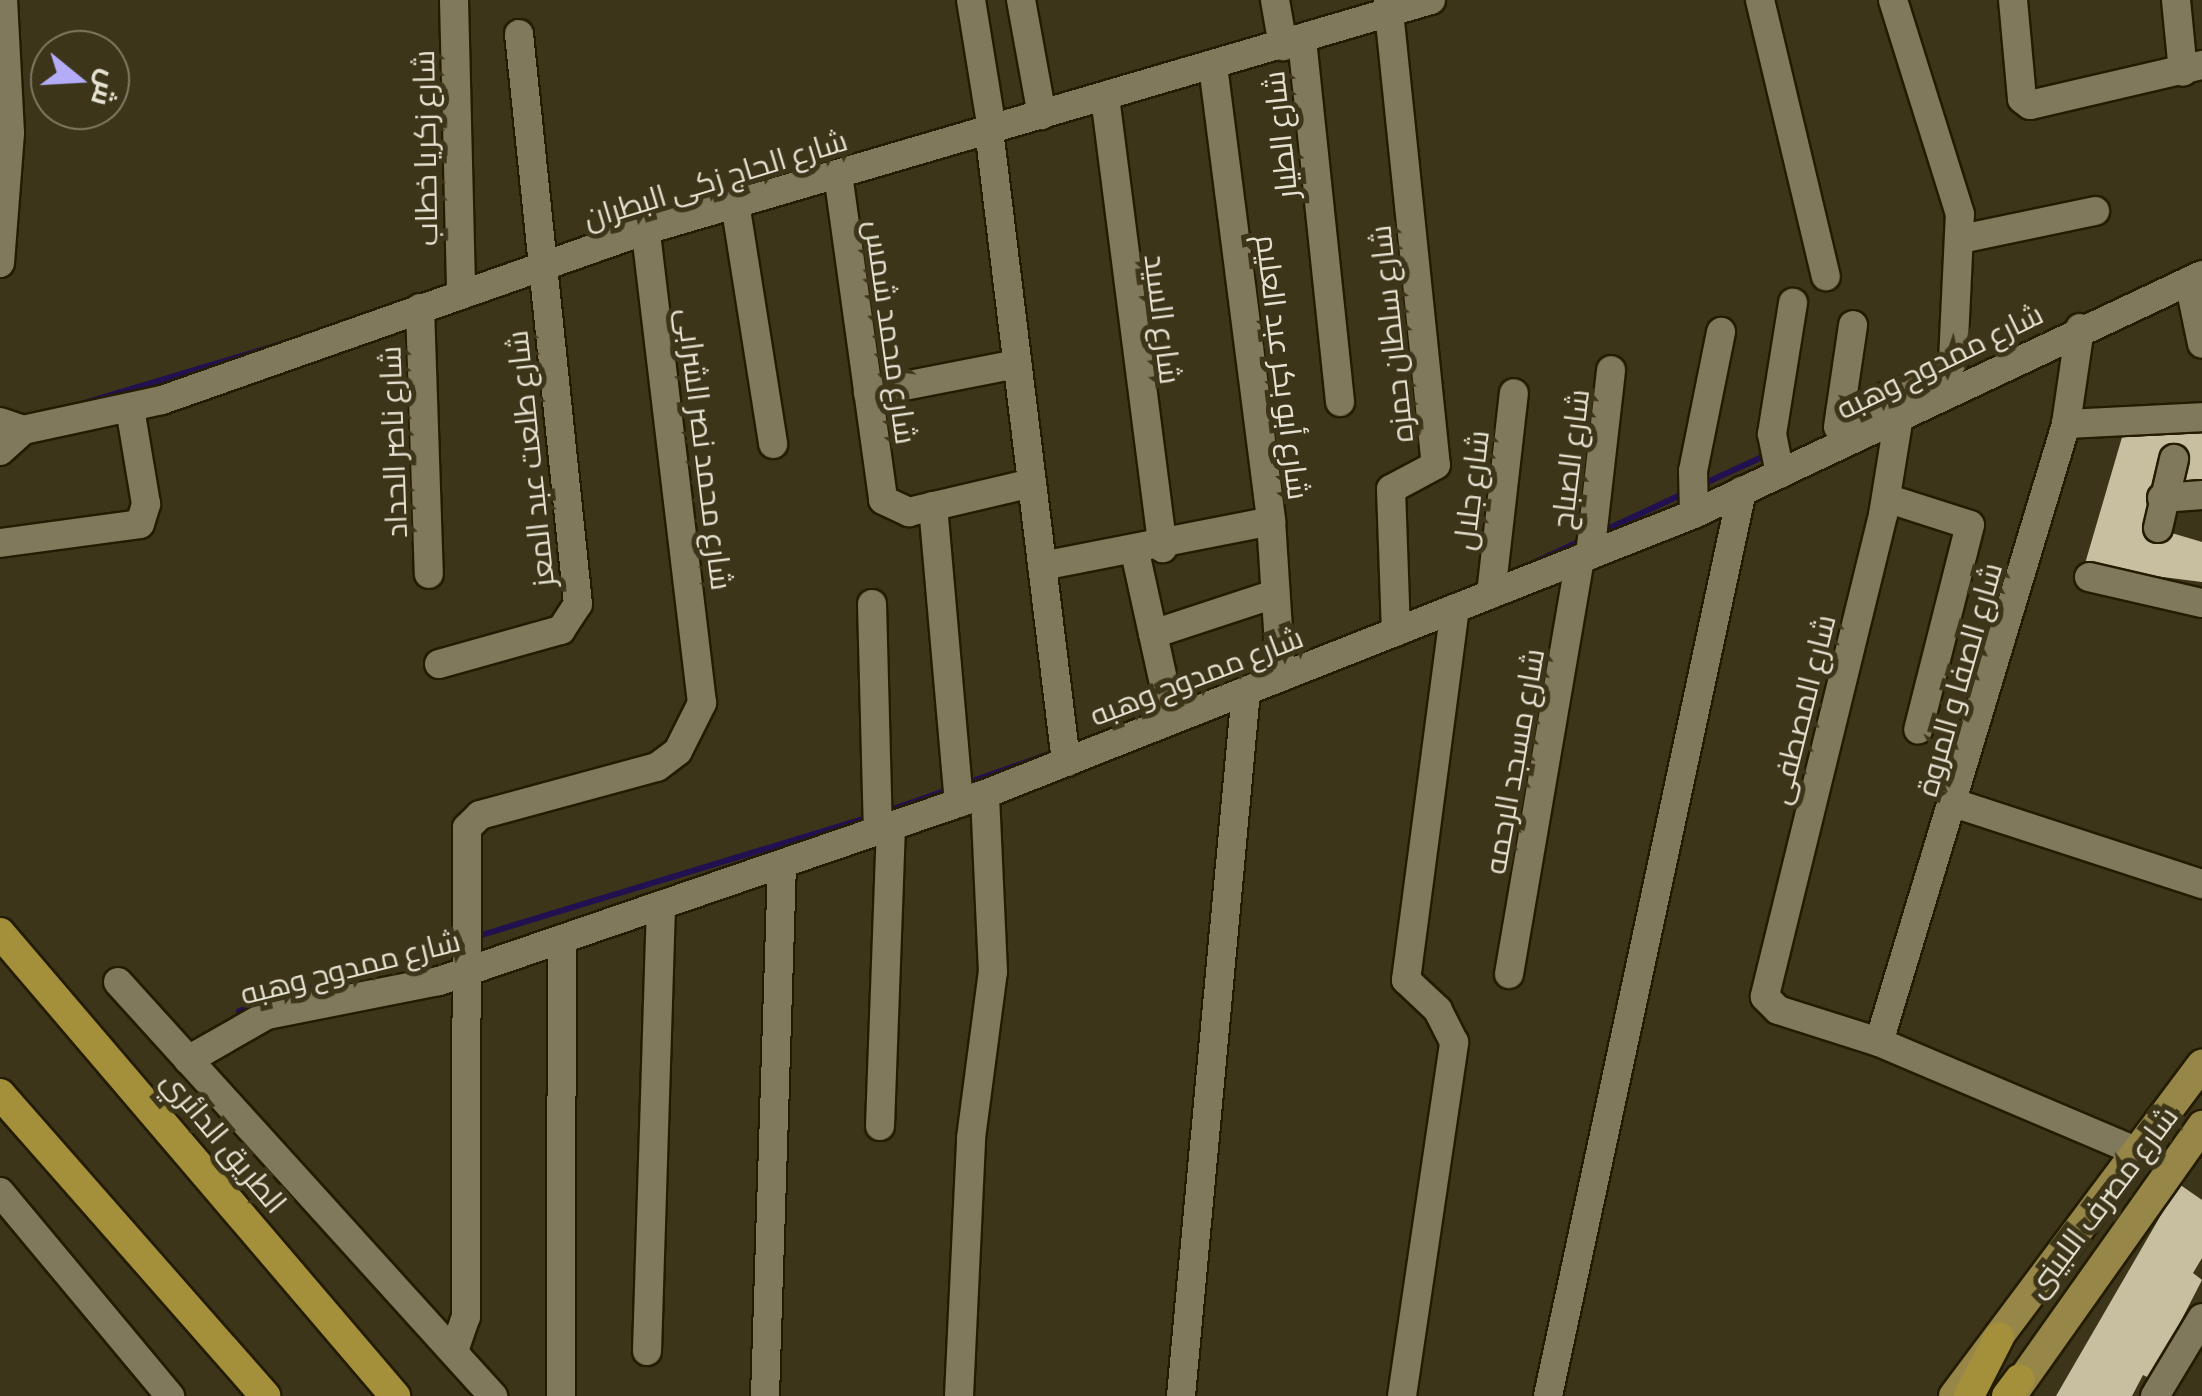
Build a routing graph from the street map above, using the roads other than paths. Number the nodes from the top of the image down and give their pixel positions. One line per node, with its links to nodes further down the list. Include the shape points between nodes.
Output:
1 (454, 0): 28 (street, شارع زكريا خطاب)
2 (971, 0): 18 (street)
3 (1022, 0): 17 (street)
4 (1275, 0): 13 (street, شارع الطيار)
5 (1431, 0): 10 (street, شارع الحاج زكى البطران)
6 (1760, 0): 26 (street)
7 (2013, 0): 15 (street, via 2022,99 2034,104)
8 (2176, 0): 15 (street)
9 (1893, 2): 23 (street)
10 (1388, 8): 13 (street, شارع الحاج زكى البطران); 71 (street, شارع سلطان حمزه, via 1436,458 1432,470 1399,478 1391,489)
11 (6, 11): 24 (street)
12 (519, 34): 25 (street)
13 (1293, 43): 14 (street, شارع الحاج زكى البطران); 39 (street, شارع الطيار)
14 (1213, 66): 16 (street, شارع الحاج زكى البطران); 58 (street, شارع أبو بكر عبد العليم)
15 (2193, 69)
16 (1105, 97): 17 (street, شارع الحاج زكى البطران); 62 (street, شارع السيد)
17 (1042, 115): 18 (street, شارع الحاج زكى البطران)
18 (990, 130): 19 (street, شارع الحاج زكى البطران); 35 (street)
19 (838, 174): 20 (street, شارع الحاج زكى البطران); 37 (street, شارع محمد شمس)
20 (736, 203): 22 (street, شارع الحاج زكى البطران); 46 (street)
21 (2095, 211): 23 (street)
22 (646, 230): 25 (street, شارع الحاج زكى البطران); 87 (street, شارع محمد نصر الشرابى, via 702,676 694,728 656,767 473,820 464,847)
23 (1961, 239): 41 (street, via 1948,371)
24 (0, 263)
25 (542, 267): 28 (street, شارع الحاج زكى البطران); 73 (street, شارع طلعت عبد المعز, via 576,615 561,630)
26 (1826, 276)
27 (2195, 278): 32 (street, شارع ممدوح وهبه); 34 (street)
28 (461, 294): 30 (street, شارع الحاج زكى البطران)
29 (1793, 303): 50 (street, via 1772,434)
30 (420, 308): 40 (street, شارع الحاج زكى البطران); 64 (street, شارع ناصر الحداد)
31 (1853, 325): 41 (street)
32 (2080, 328): 42 (street, شارع ممدوح وهبه); 44 (street, شارع الصفا و المروة)
33 (1722, 332): 53 (street)
34 (2202, 344)
35 (1017, 364): 37 (street); 51 (street)
36 (1612, 370): 61 (street, شارع الصباح)
37 (868, 393): 57 (street, شارع محمد شمس, via 883,500 898,511)
38 (1514, 393): 66 (street, شارع جلال)
39 (1340, 402)
40 (130, 408): 45 (street, شارع الحاج زكى البطران); 60 (street, via 146,504 140,524)
41 (1840, 414): 47 (street)
42 (1899, 416): 47 (street, شارع ممدوح وهبه); 55 (street, شارع المصطفى)
43 (2202, 416): 44 (street)
44 (2066, 424): 80 (street, شارع الصفا و المروة)
45 (12, 426): 48 (street, شارع الحاج زكى البطران)
46 (773, 444)
47 (1836, 447): 50 (street, شارع ممدوح وهبه)
48 (0, 451)
49 (2174, 459): 56 (street)
50 (1780, 474): 52 (street, شارع ممدوح وهبه)
51 (1032, 483): 57 (street); 63 (street)
52 (1742, 491): 53 (street, شارع ممدوح وهبه); 112 (street)
53 (1693, 494): 61 (street, شارع ممدوح وهبه)
54 (2202, 495): 56 (street)
55 (1886, 498): 77 (street, via 1970,525); 90 (street, شارع المصطفى, via 1766,987 1778,1010)
56 (2162, 498): 59 (street)
57 (933, 506): 79 (street)
58 (1271, 521): 62 (street); 67 (street, شارع أبو بكر عبد العليم)
59 (2158, 528)
60 (0, 544)
61 (1589, 544): 66 (street, شارع ممدوح وهبه); 88 (street, شارع مسجد الرحمه)
62 (1149, 550): 63 (street); 72 (street, شارع السيد)
63 (1042, 566): 78 (street)
64 (429, 574)
65 (2089, 577): 68 (street)
66 (1492, 583): 70 (street, شارع ممدوح وهبه)
67 (1275, 594): 72 (street); 74 (street, شارع أبو بكر عبد العليم)
68 (2202, 603)
69 (872, 604): 81 (street)
70 (1455, 608): 71 (street, شارع ممدوح وهبه); 111 (street, via 1406,980 1438,1010 1454,1042)
71 (1396, 632): 74 (street, شارع ممدوح وهبه)
72 (1153, 634): 76 (street, شارع السيد)
73 (439, 664)
74 (1280, 669): 75 (street, شارع ممدوح وهبه)
75 (1246, 691): 76 (street, شارع ممدوح وهبه); 110 (street)
76 (1170, 712): 78 (street, شارع ممدوح وهبه)
77 (1918, 730)
78 (1064, 752): 79 (street, شارع ممدوح وهبه)
79 (965, 792): 81 (street, شارع ممدوح وهبه); 109 (street, via 993,972 971,1138)
80 (1956, 804): 83 (street); 90 (street, شارع الصفا و المروة)
81 (881, 820): 82 (street, شارع ممدوح وهبه); 94 (street)
82 (782, 864): 84 (street, شارع ممدوح وهبه); 108 (street)
83 (2202, 884)
84 (661, 905): 86 (street, شارع ممدوح وهبه); 101 (street)
85 (0, 933): 105 (highway, الطريق الدائري)
86 (562, 939): 87 (street, شارع ممدوح وهبه); 107 (street)
87 (470, 949): 91 (street, شارع ممدوح وهبه, via 267,1015); 100 (street, via 466,1317)
88 (1509, 974)
89 (118, 982): 91 (street)
90 (1878, 1042): 96 (street)
91 (188, 1060): 100 (street)
92 (2202, 1064): 96 (main road, شارع مصرف اللبينى)
93 (0, 1094): 104 (highway)
94 (880, 1126)
95 (2202, 1126): 102 (main road, شارع مصرف اللبينى)
96 (2138, 1152): 99 (main road, شارع مصرف اللبينى)
97 (0, 1192): 103 (street)
98 (2202, 1318): 115 (street)
99 (1999, 1337): 113 (main road, شارع مصرف اللبينى); 114 (highway)
100 (454, 1350): 106 (street)
101 (647, 1351)
102 (2013, 1390)
103 (170, 1396)
104 (265, 1396)
105 (395, 1396)
106 (493, 1396)
107 (562, 1396)
108 (765, 1396)
109 (959, 1396)
110 (1181, 1396)
111 (1402, 1396)
112 (1548, 1396)
113 (1954, 1396)
114 (1969, 1396)
115 (2156, 1396)

